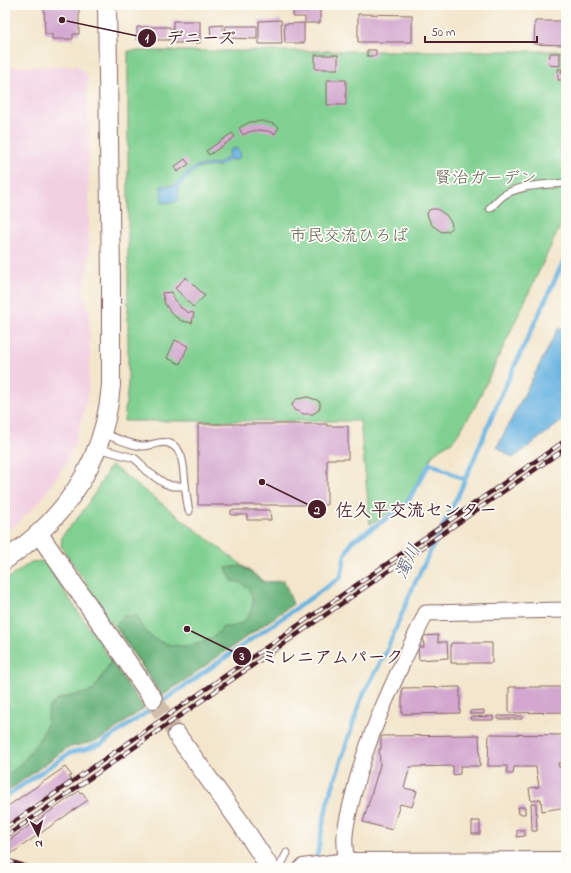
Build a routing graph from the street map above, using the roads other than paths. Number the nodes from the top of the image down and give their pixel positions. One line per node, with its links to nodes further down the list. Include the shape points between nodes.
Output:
1 (107, 5): 4 (street, via 111,385)
2 (566, 183): 3 (lane, via 513,190 502,196)
3 (490, 208)
4 (100, 441): 5 (lane, via 134,458 145,470 164,483); 5 (lane, via 143,446 160,442 169,443 177,448 182,458); 7 (street, via 89,468 72,497)
5 (185, 486): 6 (lane)
6 (189, 511)
7 (39, 534): 8 (street); 10 (street)
8 (5, 560)
9 (566, 610): 14 (street, via 426,613 378,716 366,749 356,781)
10 (153, 698)
11 (178, 734): 15 (street)
12 (286, 853): 16 (lane)
13 (566, 861): 14 (street)
14 (340, 863): 17 (street)
15 (270, 868)
16 (279, 868)
17 (304, 868)

